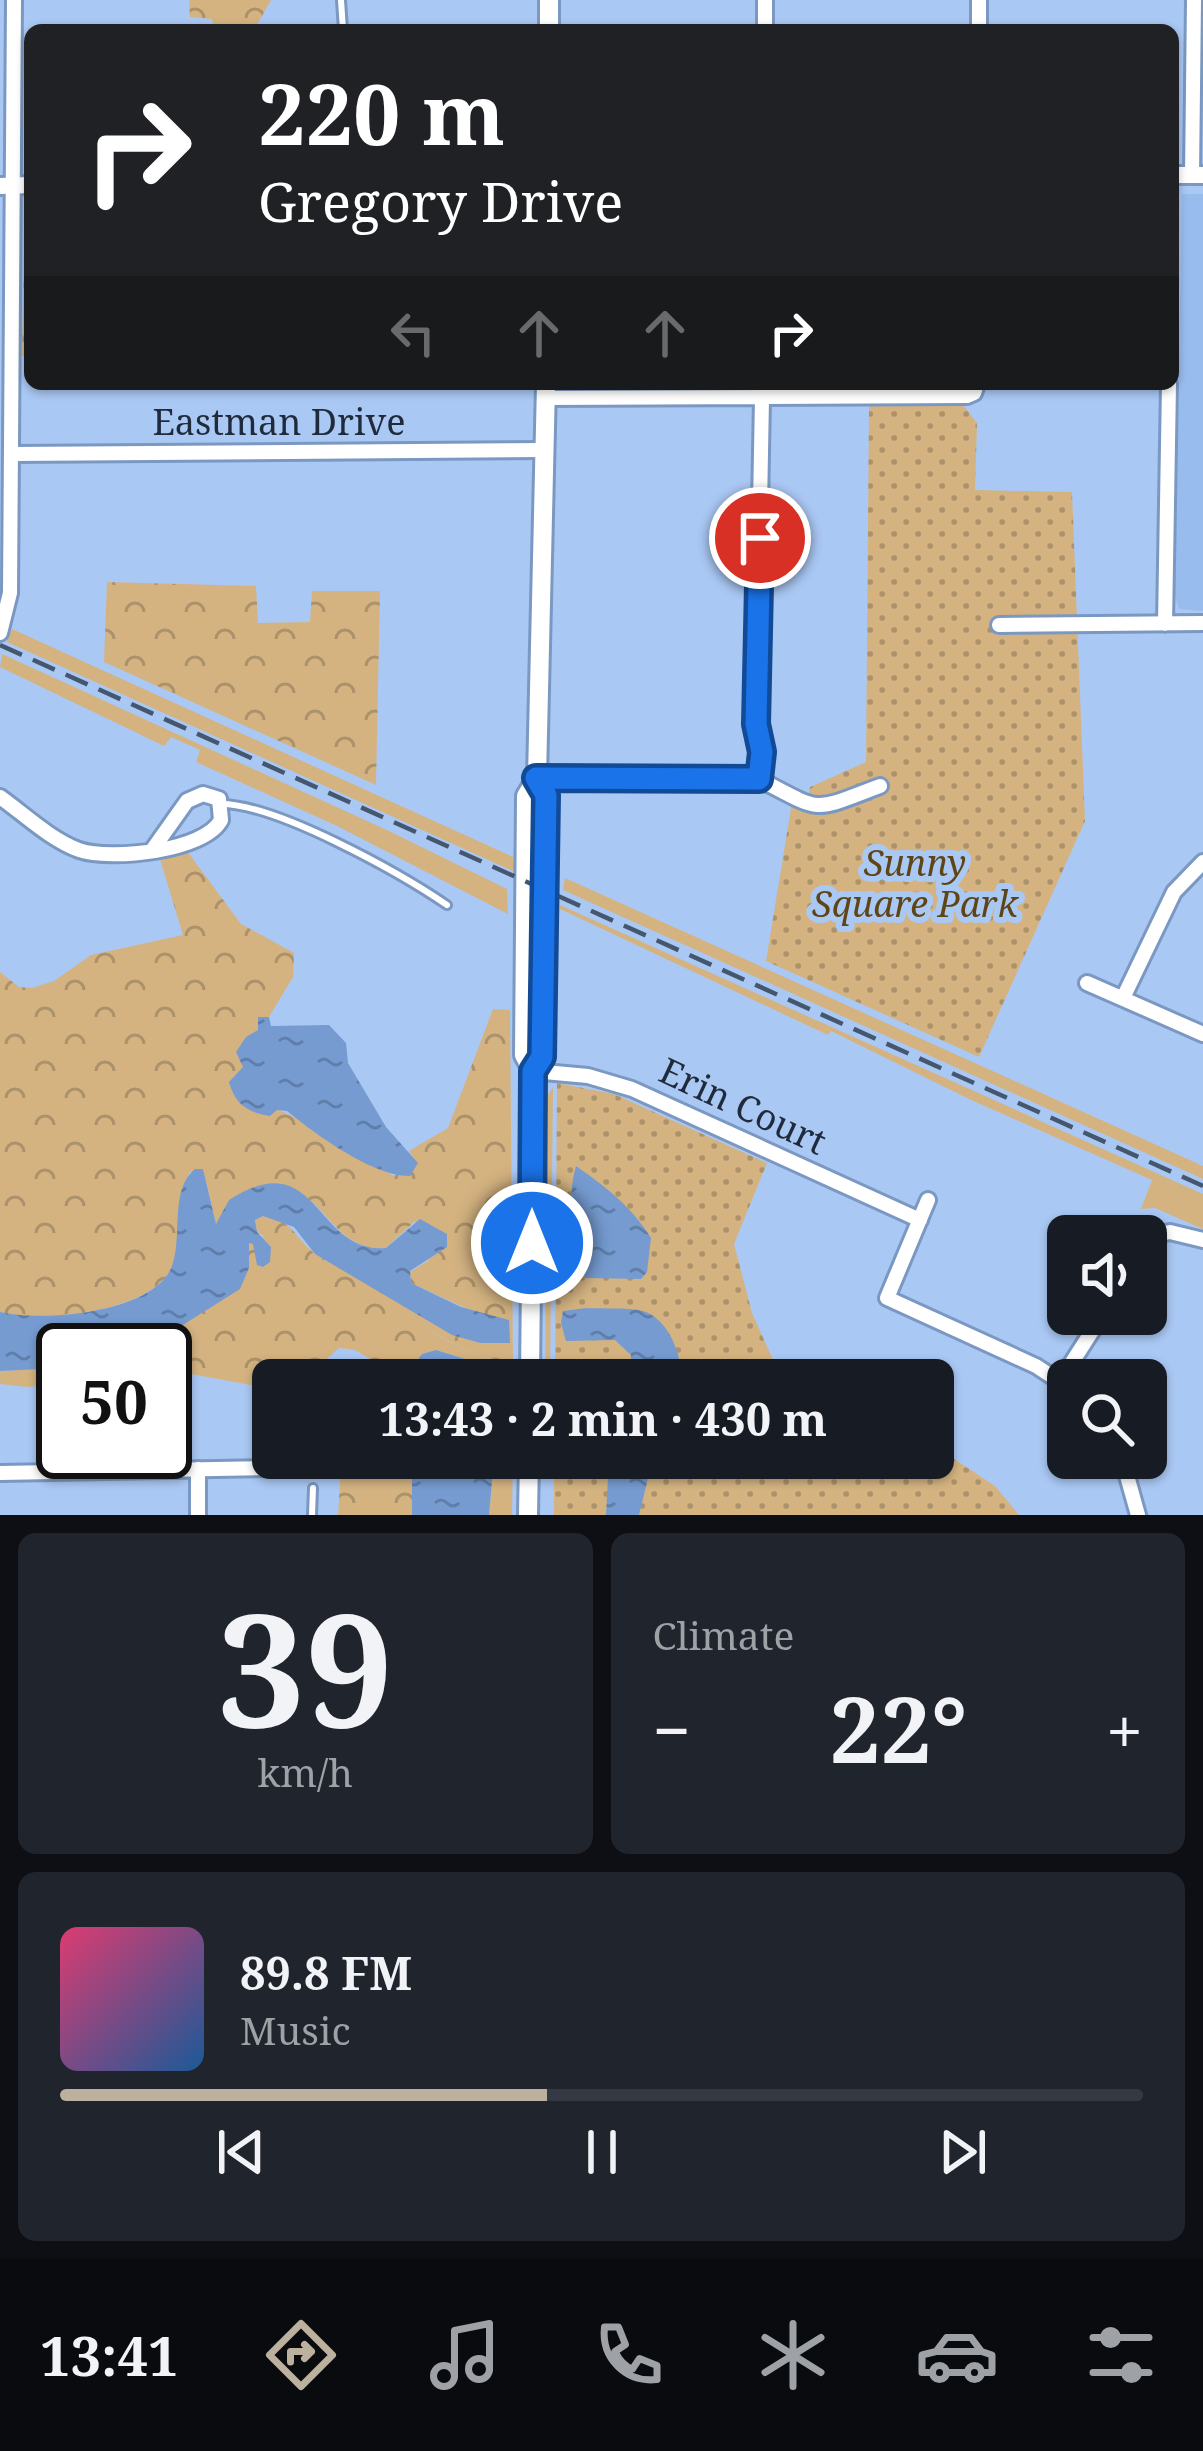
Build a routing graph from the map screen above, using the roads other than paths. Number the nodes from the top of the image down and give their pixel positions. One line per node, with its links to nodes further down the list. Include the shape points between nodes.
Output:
1 (14, 0): 4 (street)
2 (1194, 0): 3 (street)
3 (1198, 175)
4 (14, 186): 10 (street)
5 (973, 390): 8 (street)
6 (1168, 390): 12 (street)
7 (546, 391): 8 (street); 9 (main road)
8 (762, 398): 16 (street)
9 (546, 450): 10 (street, Eastman Drive); 15 (main road)
10 (13, 454): 14 (street, via 9,608)
11 (1203, 623): 12 (street)
12 (1165, 624): 13 (street)
13 (999, 626)
14 (0, 633)
15 (536, 778): 16 (street); 26 (main road, via 546,795 542,1057)
16 (759, 779): 17 (street, via 820,808)
17 (880, 786)
18 (0, 797): 20 (street, via 77,849)
19 (221, 804): 20 (street, via 208,835); 20 (street, via 214,795 195,796); 22 (lane, via 264,812 361,854)
20 (153, 850)
21 (1203, 862): 24 (street, via 1174,892)
22 (448, 905)
23 (1087, 983): 24 (street)
24 (1124, 998): 25 (street)
25 (1203, 1034)
26 (533, 1071): 28 (street, Erin Court, via 632,1089); 31 (main road)
27 (928, 1201): 28 (street)
28 (920, 1220): 32 (street, via 887,1298)
29 (1167, 1232): 30 (street)
30 (1203, 1240)
31 (530, 1359)
32 (1047, 1376)
33 (198, 1468): 34 (street); 35 (street); 39 (street)
34 (252, 1468)
35 (0, 1473)
36 (529, 1479): 41 (main road)
37 (1128, 1479): 42 (street)
38 (313, 1488): 40 (lane)
39 (198, 1515)
40 (312, 1515)
41 (528, 1515)
42 (1138, 1515)

